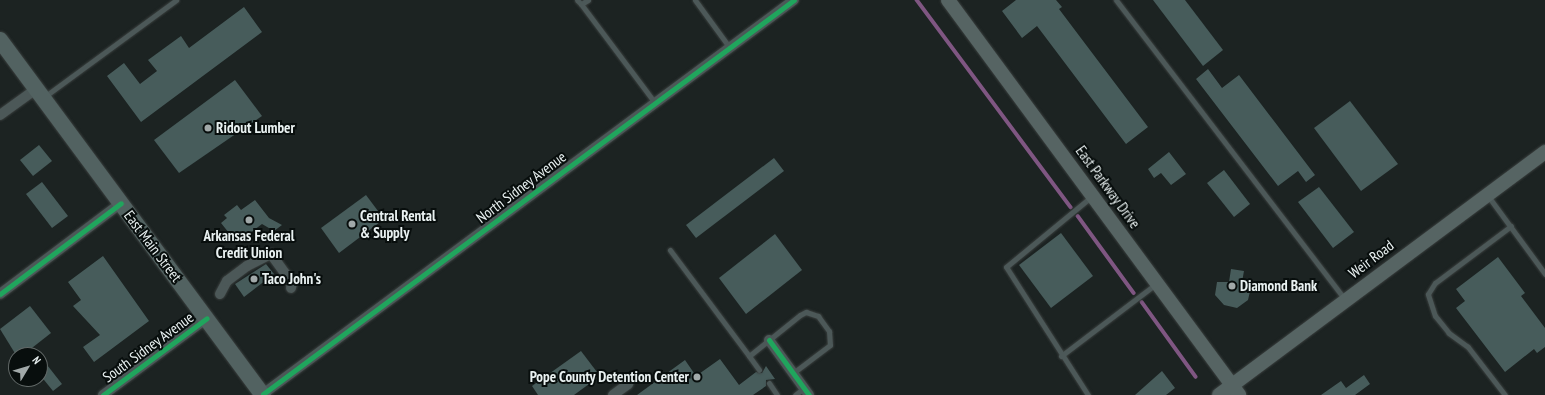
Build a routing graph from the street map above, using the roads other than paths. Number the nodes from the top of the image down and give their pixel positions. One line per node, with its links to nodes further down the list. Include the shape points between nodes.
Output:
1 (176, 0): 11 (lane)
2 (577, 0): 8 (lane)
3 (588, 0): 8 (lane)
4 (694, 0): 10 (lane)
5 (794, 0): 10 (street, North Sidney Avenue)
6 (948, 0): 16 (main road, East Parkway Drive)
7 (1116, 0): 25 (lane)
8 (582, 4): 12 (lane)
9 (0, 40): 11 (main road, East Main Street)
10 (730, 48): 12 (street, North Sidney Avenue)
11 (40, 93): 13 (street); 17 (main road, East Main Street)
12 (655, 103): 36 (street, North Sidney Avenue)
13 (0, 115)
14 (1545, 152): 15 (main road, Weir Road)
15 (1487, 194): 18 (lane); 25 (main road, Weir Road)
16 (1094, 195): 21 (main road, East Parkway Drive); 29 (lane, via 1006,267)
17 (121, 203): 23 (street); 26 (main road, East Main Street)
18 (1510, 226): 20 (lane); 43 (lane, via 1435,283 1428,294 1435,316 1449,333 1468,347)
19 (670, 250): 28 (lane)
20 (1545, 274)
21 (1157, 283): 29 (lane); 34 (main road, East Parkway Drive)
22 (291, 288): 24 (street, via 292,283 271,254 246,266 227,281)
23 (0, 294)
24 (220, 294)
25 (1346, 299): 34 (main road, Weir Road)
26 (207, 318): 36 (main road, East Main Street); 37 (street, South Sidney Avenue)
27 (769, 340): 28 (lane); 31 (street); 31 (lane, via 806,312 818,316 829,331 830,345)
28 (749, 356): 30 (lane)
29 (1061, 356): 41 (lane)
30 (759, 370)
31 (793, 373): 35 (street)
32 (769, 383): 39 (lane)
33 (628, 384): 38 (street)
34 (1235, 390): 42 (main road, Weir Road)
35 (806, 392): 40 (lane)
36 (263, 394)
37 (103, 395)
38 (613, 395)
39 (778, 395)
40 (795, 395)
41 (1088, 395)
42 (1219, 395)
43 (1505, 395)

